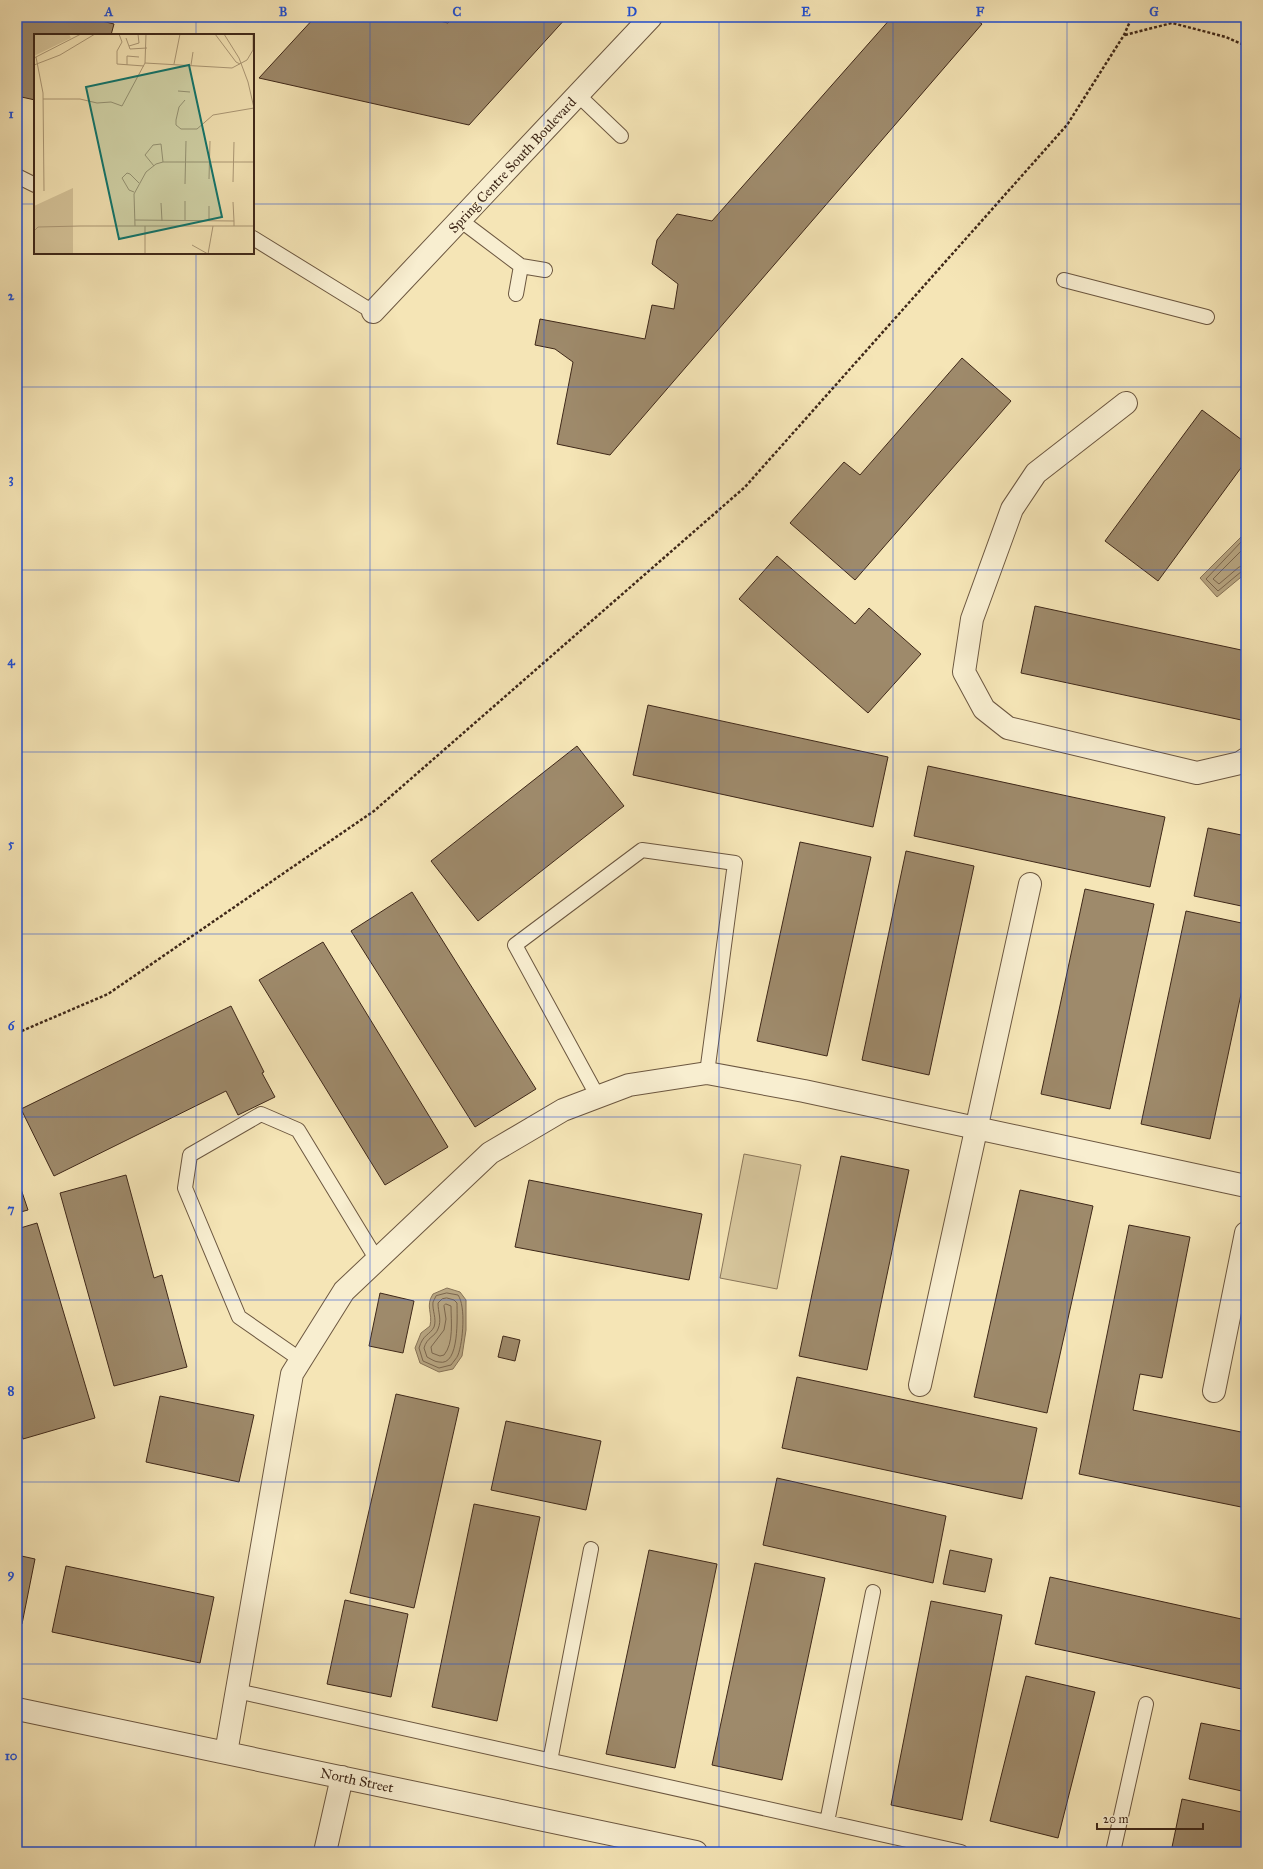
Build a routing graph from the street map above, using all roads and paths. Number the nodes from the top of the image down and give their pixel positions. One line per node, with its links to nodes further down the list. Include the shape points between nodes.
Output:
1 (651, 17): 5 (street, Spring Centre South Boulevard)
2 (1132, 17): 3 (path)
3 (1124, 35): 4 (path, via 1172,23 1226,37); 20 (path, via 1067,125 745,488 374,811 108,994)
4 (1246, 46)
5 (578, 95): 6 (lane); 9 (street, Spring Centre South Boulevard)
6 (621, 136)
7 (17, 176): 8 (lane)
8 (34, 184)
9 (460, 220): 11 (lane); 15 (street, Spring Centre South Boulevard)
10 (254, 239): 15 (lane)
11 (521, 266): 12 (lane); 14 (lane)
12 (545, 270)
13 (1064, 280): 16 (lane)
14 (516, 294)
15 (373, 312)
16 (1207, 317)
17 (1126, 402): 18 (street, via 1036,473 1012,510 972,619 964,672 984,709 1008,728 1197,773 1240,763)
18 (1246, 759)
19 (1030, 884): 23 (street)
20 (17, 1033)
21 (707, 1072): 22 (street, via 629,1085); 22 (lane, via 735,863 642,850 514,945); 23 (street)
22 (598, 1097): 26 (street, via 563,1110 490,1153)
23 (976, 1128): 24 (street); 28 (street)
24 (1246, 1186)
25 (1246, 1233): 29 (street)
26 (377, 1260): 27 (street, via 344,1291); 27 (lane, via 298,1130 261,1114 190,1155 185,1188 239,1317)
27 (301, 1360): 32 (street, via 292,1374)
28 (920, 1385)
29 (1214, 1391)
30 (591, 1549): 36 (lane)
31 (873, 1592): 38 (lane)
32 (237, 1691): 35 (street); 36 (lane)
33 (1146, 1704): 42 (lane)
34 (17, 1709): 35 (street, North Street)
35 (226, 1753): 37 (street, North Street)
36 (550, 1761): 38 (lane)
37 (342, 1777): 39 (street); 40 (street, North Street)
38 (827, 1822): 41 (lane)
39 (325, 1852)
40 (696, 1852)
41 (962, 1852)
42 (1113, 1852)

